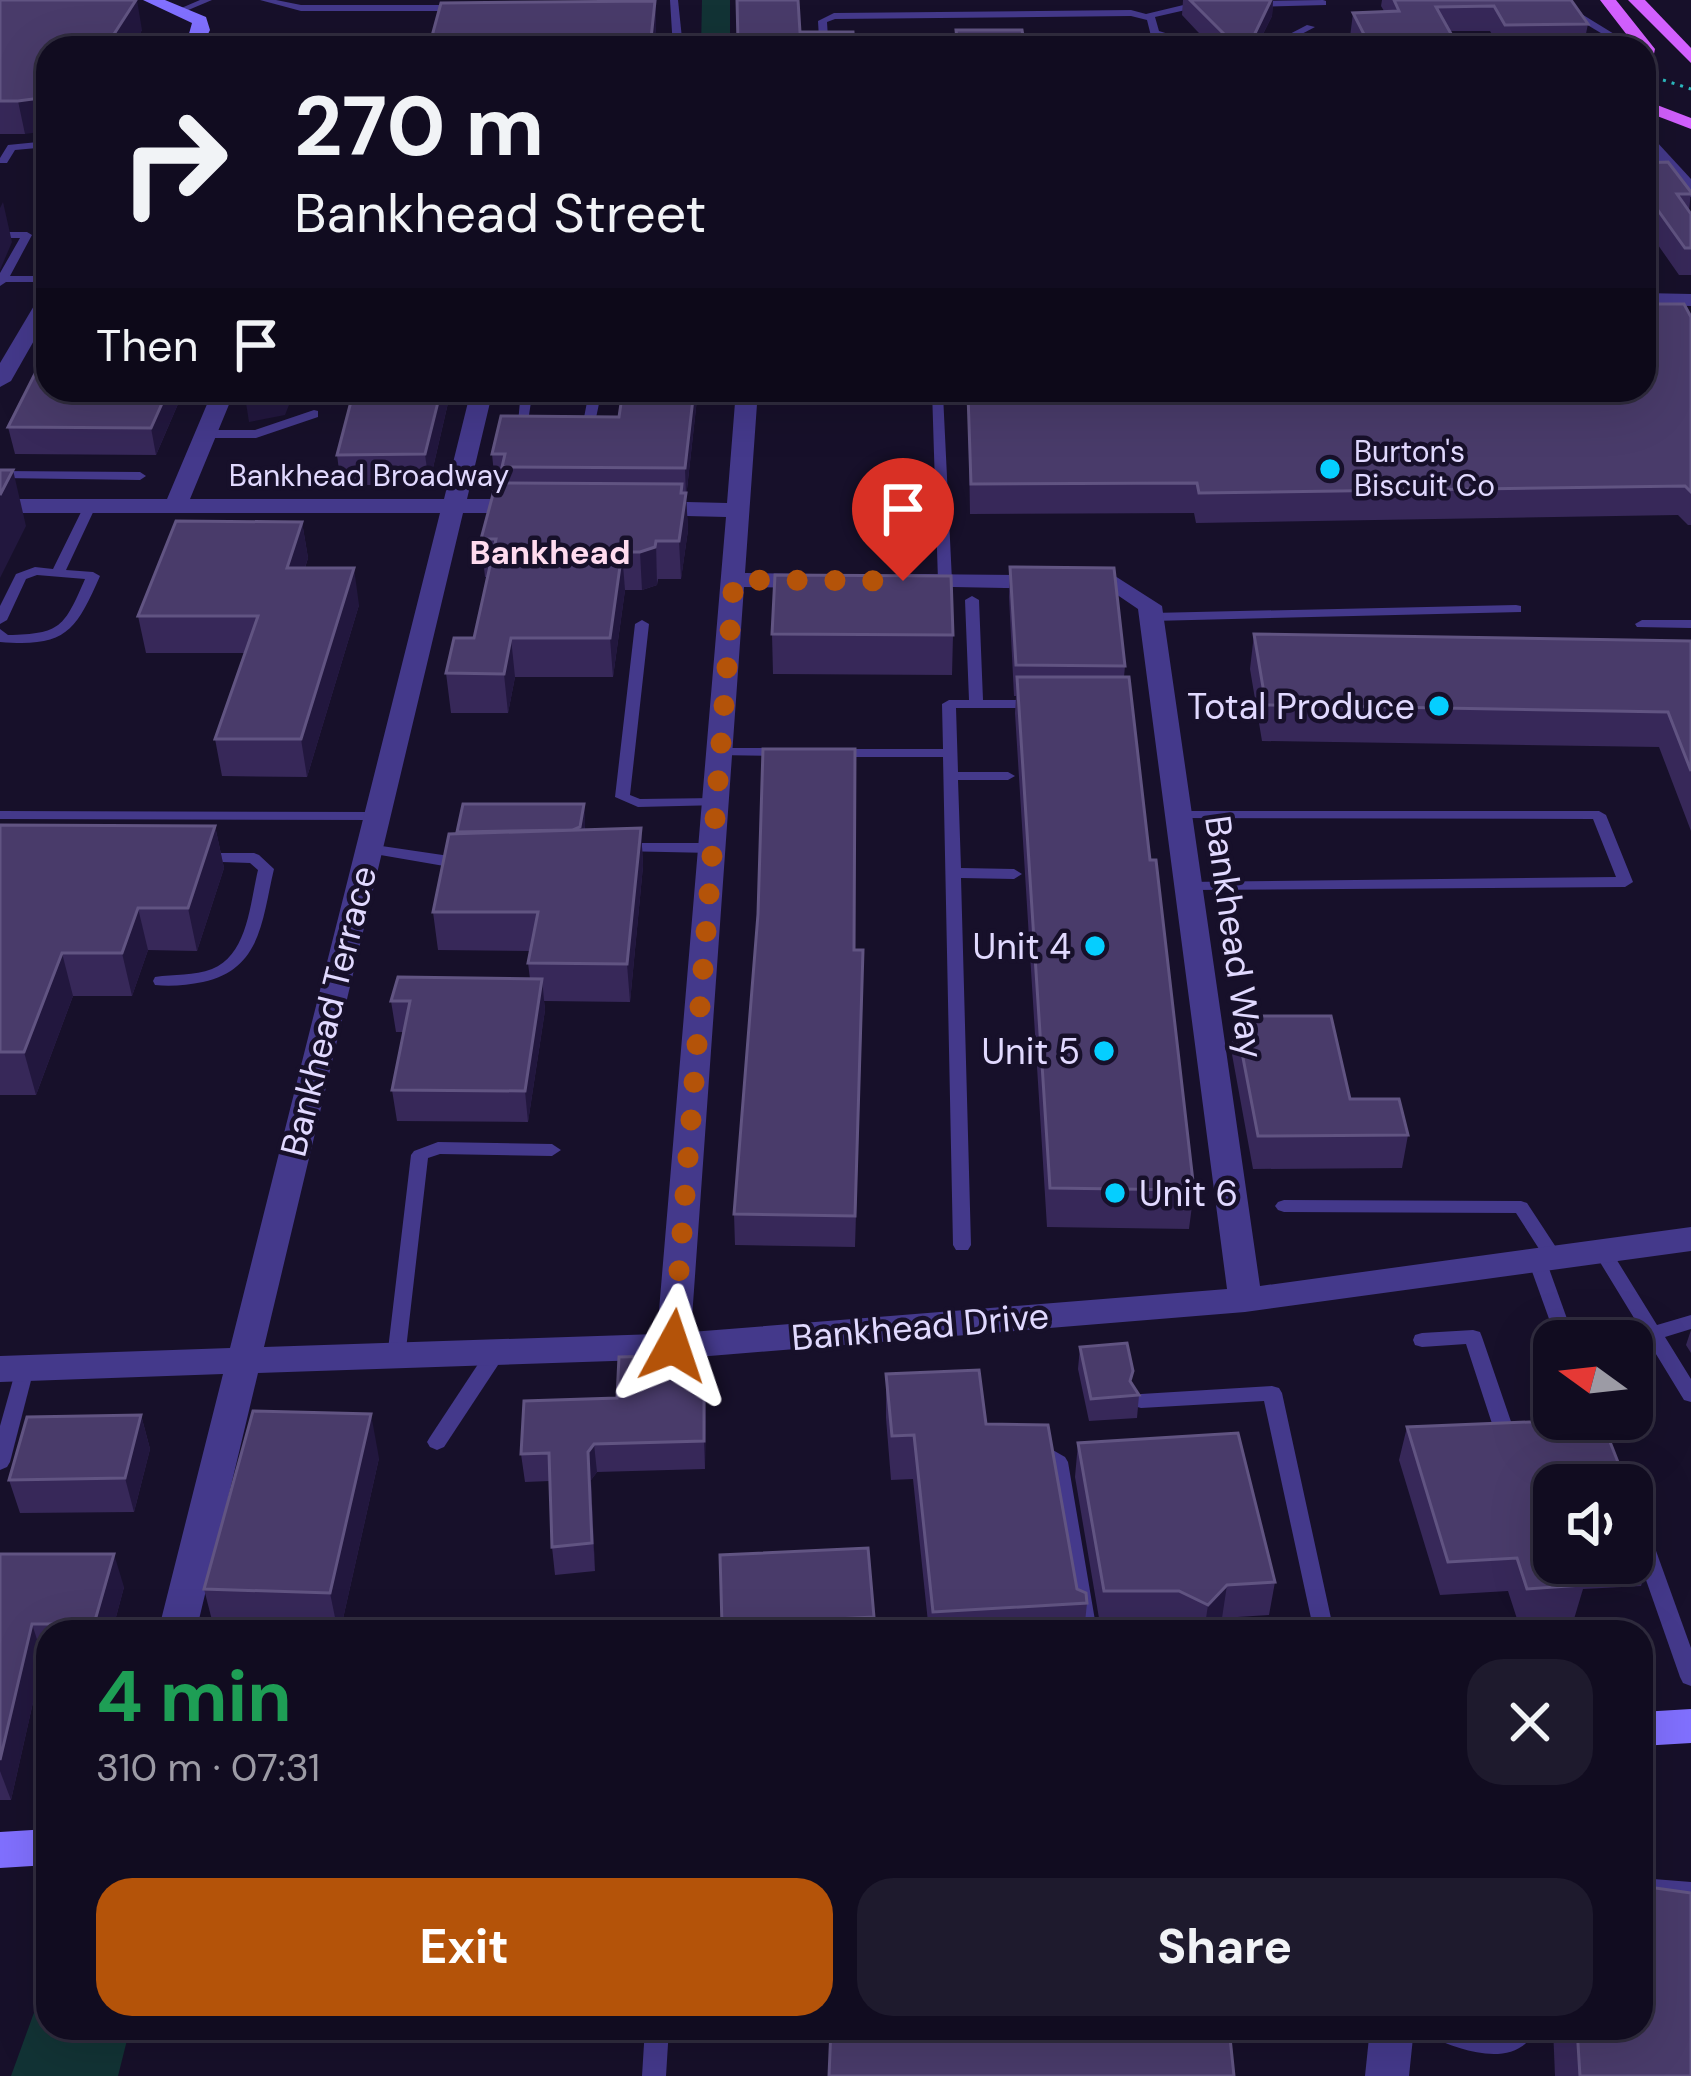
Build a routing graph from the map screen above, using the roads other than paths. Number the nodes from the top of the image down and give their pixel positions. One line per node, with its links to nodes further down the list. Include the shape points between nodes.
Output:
1 (151, 0): 11 (street)
2 (208, 0): 11 (lane)
3 (264, 0): 12 (lane)
4 (674, 0): 21 (lane)
5 (1608, 0): 27 (main road)
6 (1636, 0): 28 (main road)
7 (1323, 3): 10 (lane)
8 (1565, 3): 26 (lane)
9 (1210, 4): 15 (lane)
10 (1233, 4)
11 (183, 8): 18 (street, via 202,24)
12 (312, 8): 13 (lane); 19 (lane)
13 (433, 8): 14 (lane); 20 (lane)
14 (476, 9)
15 (1148, 16): 17 (lane); 22 (lane, via 834,16 822,21)
16 (1310, 27): 25 (lane)
17 (1155, 32): 23 (lane); 24 (lane)
18 (198, 36)
19 (298, 36)
20 (425, 36)
21 (677, 36)
22 (824, 36)
23 (1155, 36)
24 (1168, 36)
25 (1292, 36)
26 (1607, 36)
27 (1629, 36)
28 (1691, 58)
29 (1656, 65): 30 (main road)
30 (1691, 68)
31 (1656, 112): 32 (main road)
32 (1691, 124)
33 (36, 145): 35 (lane, via 12,147)
34 (1656, 148): 36 (street)
35 (3, 161)
36 (1691, 190)
37 (0, 236): 39 (lane, via 27,235)
38 (36, 280): 39 (lane)
39 (1, 281)
40 (1656, 299): 41 (street)
41 (1691, 300)
42 (36, 318): 43 (street)
43 (2, 373)
44 (219, 402): 53 (street)
45 (479, 402): 57 (street, Bankhead Terrace)
46 (526, 402): 51 (lane, via 521,431)
47 (594, 402): 52 (lane, via 587,432)
48 (746, 402): 64 (street)
49 (938, 402): 67 (lane)
50 (314, 415): 53 (lane, via 256,434)
51 (543, 431)
52 (565, 431)
53 (206, 434): 61 (street)
54 (2, 474): 55 (lane)
55 (61, 475): 56 (lane); 59 (lane)
56 (140, 476)
57 (452, 505): 61 (street, Bankhead Broadway, via 230,517); 62 (street, Bankhead Broadway); 85 (street, Bankhead Terrace)
58 (0, 506): 59 (street, Bankhead Broadway)
59 (45, 506): 60 (street, Bankhead Broadway)
60 (90, 506): 61 (street, Bankhead Broadway); 65 (lane)
61 (176, 506)
62 (547, 507)
63 (618, 508): 64 (street)
64 (737, 510): 66 (street)
65 (58, 572): 71 (lane, via 21,577); 75 (lane, via 93,576 71,628 52,639)
66 (734, 580): 67 (street); 78 (street)
67 (945, 581): 70 (street, Bankhead Way, via 1115,583 1133,591)
68 (972, 600): 76 (lane)
69 (1516, 609): 70 (lane)
70 (1152, 616): 84 (street, Bankhead Way)
71 (0, 620)
72 (642, 624): 82 (lane, via 622,797)
73 (1642, 624): 74 (lane)
74 (1691, 624)
75 (0, 633)
76 (976, 704): 77 (lane); 79 (lane, via 949,704)
77 (1061, 704)
78 (720, 752): 79 (lane); 82 (street)
79 (950, 753): 80 (lane)
80 (951, 776): 81 (lane); 91 (lane)
81 (1008, 776)
82 (716, 802): 87 (street)
83 (0, 815): 85 (lane)
84 (1179, 815): 93 (street, Bankhead Way); 93 (lane, via 1599,814 1625,882)
85 (376, 816): 88 (street, Bankhead Terrace)
86 (607, 848): 87 (lane)
87 (712, 848): 106 (street)
88 (368, 849): 90 (lane); 109 (street, Bankhead Terrace)
89 (185, 858): 94 (lane, via 254,858 266,869 242,956 210,980)
90 (472, 863)
91 (954, 873): 92 (lane); 98 (lane)
92 (1014, 874)
93 (1189, 885): 101 (street, Bankhead Way)
94 (161, 981)
95 (552, 1150): 108 (lane, via 438,1148 420,1155)
96 (1284, 1206): 100 (lane, via 1521,1207)
97 (1691, 1239): 99 (street, Bankhead Drive)
98 (962, 1245)
99 (1604, 1254): 100 (street, Bankhead Drive); 104 (lane)
100 (1547, 1262): 101 (street, Bankhead Drive); 102 (lane)
101 (1245, 1300): 106 (street, Bankhead Drive)
102 (1561, 1320)
103 (1691, 1322): 104 (lane)
104 (1654, 1333): 111 (lane)
105 (1423, 1340): 115 (lane, via 1473,1337 1509,1446)
106 (673, 1346): 107 (street, Bankhead Drive)
107 (495, 1354): 108 (street, Bankhead Drive); 114 (lane)
108 (397, 1358): 109 (street, Bankhead Drive)
109 (241, 1364): 110 (street, Bankhead Drive); 118 (street, Bankhead Terrace)
110 (13, 1369): 116 (lane)
111 (1691, 1395)
112 (1141, 1401): 120 (lane, via 1272,1393)
113 (1016, 1435): 119 (lane, via 1058,1462)
114 (436, 1442)
115 (1532, 1444)
116 (0, 1462)
117 (1653, 1571): 121 (lane)
118 (180, 1620)
119 (1086, 1620)
120 (1321, 1620)
121 (1691, 1677)
122 (1691, 1726): 123 (street)
123 (1653, 1728)
124 (36, 1848): 125 (street)
125 (0, 1850)
126 (1653, 1889): 127 (lane)
127 (1691, 1892)
128 (657, 2040): 132 (lane)
129 (1391, 2040): 133 (street)
130 (1470, 2040): 131 (lane)
131 (1511, 2040)
132 (654, 2076)
133 (1387, 2076)

